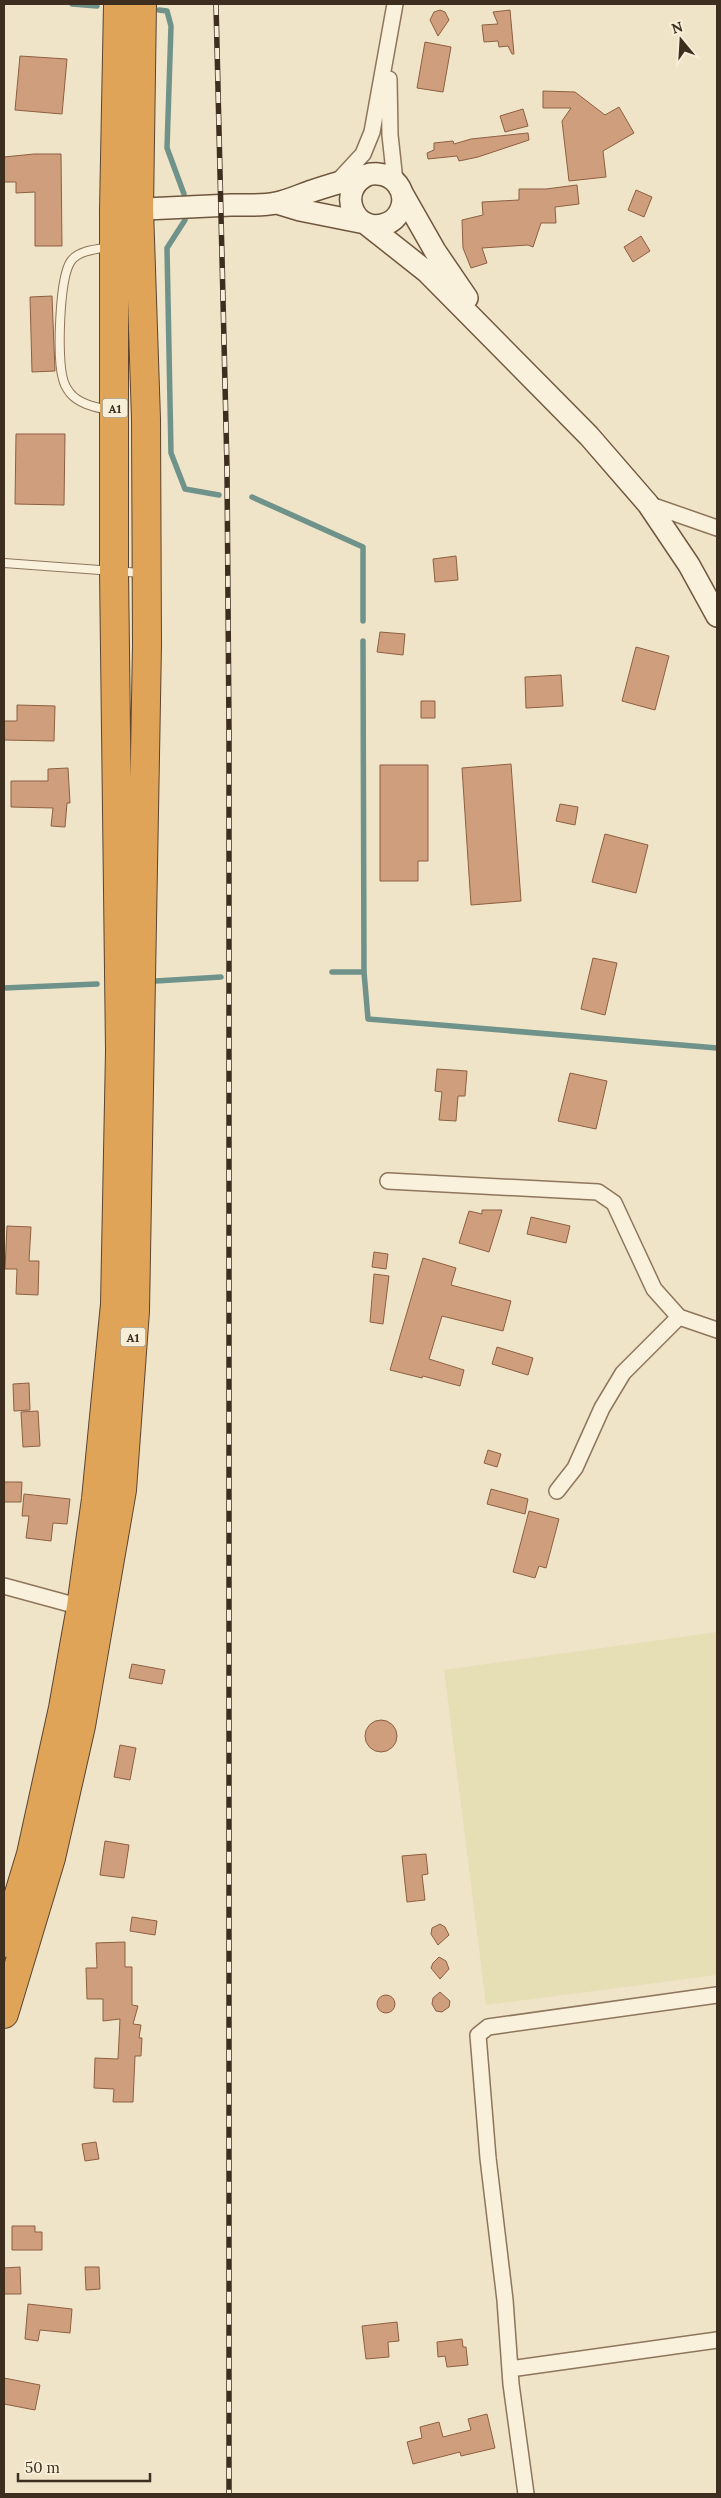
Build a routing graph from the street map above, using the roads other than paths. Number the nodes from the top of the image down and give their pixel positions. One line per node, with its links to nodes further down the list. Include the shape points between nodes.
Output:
1 (118, 4): 9 (highway, A1)
2 (142, 4): 9 (highway, A1)
3 (395, 4): 4 (street)
4 (391, 27): 6 (street, via 372,132 363,154); 7 (street, via 389,100)
5 (370, 174): 6 (street); 7 (street, via 384,174); 10 (street, via 354,187 350,200 354,214)
6 (336, 184): 8 (street)
7 (399, 187): 10 (street, via 403,202 396,217 381,225); 12 (street, via 451,276)
8 (277, 203): 9 (street); 10 (street)
9 (127, 210): 11 (highway, A1); 13 (highway, A1)
10 (365, 223): 12 (street, via 427,272)
11 (114, 246): 13 (highway, A1); 13 (lane, via 86,252 71,260 63,281 59,359 63,381 72,395 88,405)
12 (525, 370): 14 (street, via 589,436)
13 (130, 416): 17 (highway, A1); 18 (highway, A1)
14 (648, 504): 15 (street); 19 (street, via 690,565)
15 (717, 528)
16 (4, 563): 17 (lane)
17 (114, 570): 18 (lane); 25 (highway, A1, via 120,1051 115,1304 96,1499)
18 (147, 574): 28 (highway, A1, via 135,1311 122,1490 79,1736 51,1858)
19 (717, 616)
20 (388, 1181): 21 (street, via 598,1192 614,1203 654,1290)
21 (679, 1317): 22 (street); 23 (street, via 623,1373 602,1408 575,1468)
22 (717, 1330)
23 (557, 1492)
24 (4, 1586): 25 (street)
25 (81, 1607): 26 (highway, A1, via 31,1854)
26 (4, 1944)
27 (717, 1995): 30 (street, via 488,2027 478,2035)
28 (4, 2014)
29 (717, 2340): 30 (street)
30 (510, 2369): 31 (street)
31 (526, 2494)

